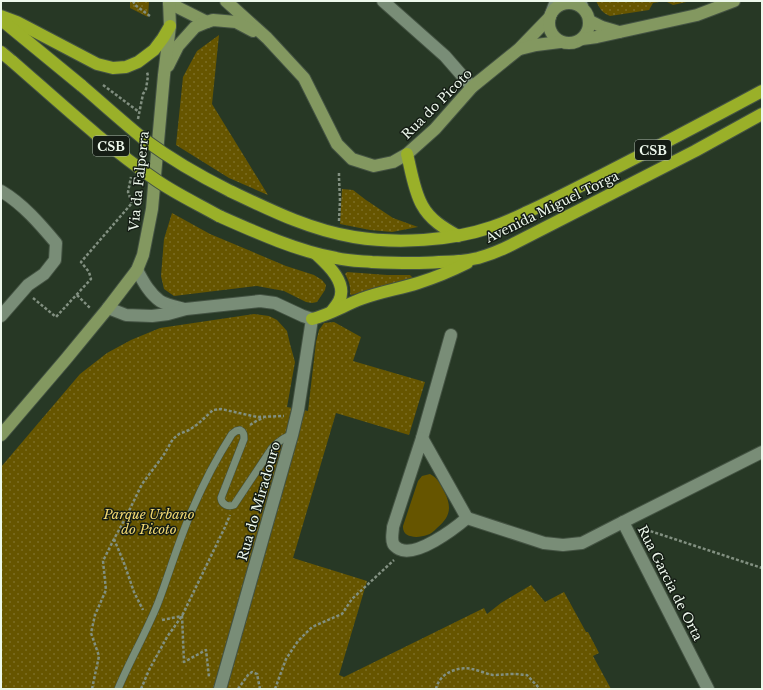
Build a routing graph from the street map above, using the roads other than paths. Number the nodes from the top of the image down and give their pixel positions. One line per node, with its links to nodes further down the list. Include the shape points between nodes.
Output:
1 (226, 1): 14 (street, Rua do Picoto)
2 (383, 1): 20 (street, via 445,56)
3 (556, 1): 7 (street)
4 (734, 1): 13 (street, Rua do Picoto, via 697,15)
5 (169, 2): 11 (street); 12 (street, Via da Falperra)
6 (581, 4): 7 (street, Rua do Picoto, via 567,2 555,8); 10 (street, Rua do Picoto)
7 (551, 15): 16 (street, via 549,26); 17 (street, Rua do Picoto)
8 (1, 16): 12 (highway, via 30,28 97,64 113,68 126,67 138,62 154,50)
9 (1, 19): 25 (highway, Avenida Miguel Torga / CSB, bridge, via 146,140 198,175 230,191 293,220 355,237 419,240)
10 (590, 21): 13 (street); 15 (street, via 587,34)
11 (207, 22): 14 (street, Rua do Picoto, via 236,22); 19 (street, Rua do Picoto, via 195,27 178,46)
12 (170, 26): 19 (street, Via da Falperra)
13 (620, 32): 15 (street, Rua do Picoto)
14 (267, 38): 23 (street, Rua do Picoto, via 304,78 337,144 352,159 374,166 393,162)
15 (582, 39): 16 (street, Rua do Picoto, via 568,44)
16 (560, 42): 17 (street, Rua do Picoto)
17 (519, 49): 20 (street, Rua do Picoto)
18 (1, 52): 26 (highway, Avenida Miguel Torga / CSB, bridge, via 129,161 157,181 219,216)
19 (164, 75): 28 (street, Via da Falperra, via 152,209 143,255)
20 (472, 87): 23 (street, Rua do Picoto, via 435,129)
21 (762, 90): 25 (highway, Avenida Miguel Torga / CSB, via 681,135 542,206 493,227)
22 (762, 114): 27 (highway, Avenida Miguel Torga / CSB, via 500,251)
23 (407, 154): 25 (highway, via 422,206 430,217)
24 (1, 191): 32 (street, via 36,220 56,243 55,260 44,274 28,285)
25 (458, 236)
26 (315, 253): 27 (highway, Avenida Miguel Torga / CSB, via 336,259 394,263 452,262); 31 (highway, via 340,284 339,301)
27 (477, 258): 31 (highway, via 452,270 362,298)
28 (137, 270): 29 (street, Via da Falperra); 30 (street, via 148,289 160,301)
29 (108, 308): 30 (street, via 126,315 152,316); 36 (street, Via da Falperra)
30 (186, 309): 33 (street, via 260,301 275,303)
31 (332, 311): 33 (highway)
32 (1, 316)
33 (312, 319): 35 (street, Rua do Miradouro)
34 (451, 335): 37 (street)
35 (292, 435): 41 (lane, via 279,441 272,448 234,505 230,507 226,506 221,498 244,439 243,431 232,434 204,483 179,542 167,580); 42 (street, Rua do Miradouro)
36 (1, 436)
37 (422, 438): 39 (street); 39 (street, via 393,527 393,544 404,552 414,550 438,540)
38 (762, 452): 40 (street, Rua Garcia de Orta)
39 (467, 518): 40 (street, via 544,543 563,545 582,542)
40 (623, 522): 43 (street, Rua Garcia de Orta)
41 (118, 689)
42 (220, 689)
43 (708, 689)

